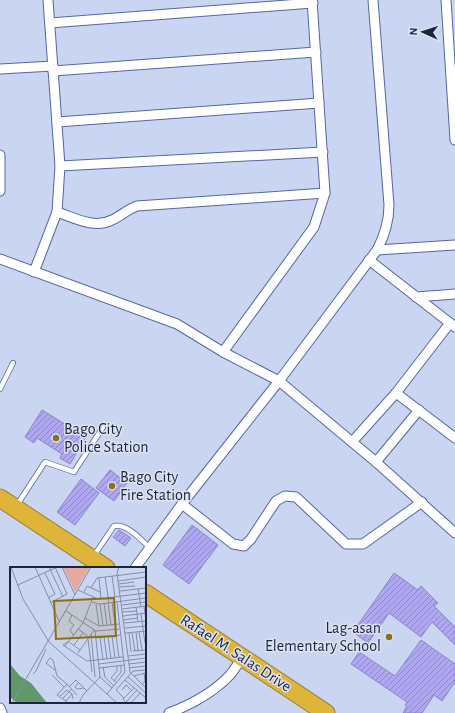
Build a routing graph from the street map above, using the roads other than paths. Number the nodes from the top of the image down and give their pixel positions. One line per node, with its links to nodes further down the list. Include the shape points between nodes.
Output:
1 (48, 0): 5 (street)
2 (373, 0): 21 (street, via 389,205 389,221)
3 (446, 0): 6 (street)
4 (312, 2): 5 (street); 7 (street)
5 (50, 22): 9 (street)
6 (452, 44): 10 (street)
7 (316, 52): 9 (street); 11 (street)
8 (0, 69): 9 (street)
9 (53, 69): 12 (street)
10 (454, 93): 13 (street)
11 (319, 103): 12 (street); 14 (street)
12 (57, 122): 16 (street)
13 (455, 140)
14 (323, 152): 16 (street); 18 (street)
15 (0, 155): 17 (street)
16 (60, 166): 19 (street)
17 (0, 191)
18 (325, 194): 19 (street, via 137,206 113,220 97,224); 28 (street, via 314,227)
19 (57, 212): 24 (street)
20 (455, 245): 21 (street)
21 (377, 250): 23 (street)
22 (0, 259): 24 (street)
23 (368, 260): 26 (street); 30 (street)
24 (34, 272): 28 (street, via 177,324)
25 (455, 294): 26 (street)
26 (416, 297): 27 (street)
27 (452, 325): 32 (street)
28 (223, 352): 30 (street)
29 (13, 363): 31 (lane)
30 (279, 381): 36 (street); 40 (street)
31 (0, 388)
32 (396, 393): 33 (street); 36 (street)
33 (420, 410): 35 (street); 37 (street)
34 (103, 427): 41 (lane, via 74,472 45,462)
35 (455, 438)
36 (352, 442): 37 (street)
37 (376, 462): 39 (street)
38 (0, 498): 41 (highway)
39 (422, 502): 40 (street, via 363,544 355,545 346,544 296,497 284,496 276,501 244,546 233,544); 42 (street)
40 (182, 504): 43 (street)
41 (16, 508): 44 (highway)
42 (455, 533)
43 (150, 548): 44 (lane, via 129,529 114,526); 45 (street)
44 (99, 564)
45 (136, 567)
46 (146, 594): 47 (highway, Rafael M. Salas Drive)
47 (241, 660): 50 (street, via 216,687 182,708); 51 (highway, Rafael M. Salas Drive)
48 (0, 708): 49 (street)
49 (2, 713)
50 (168, 713)
51 (326, 713)

